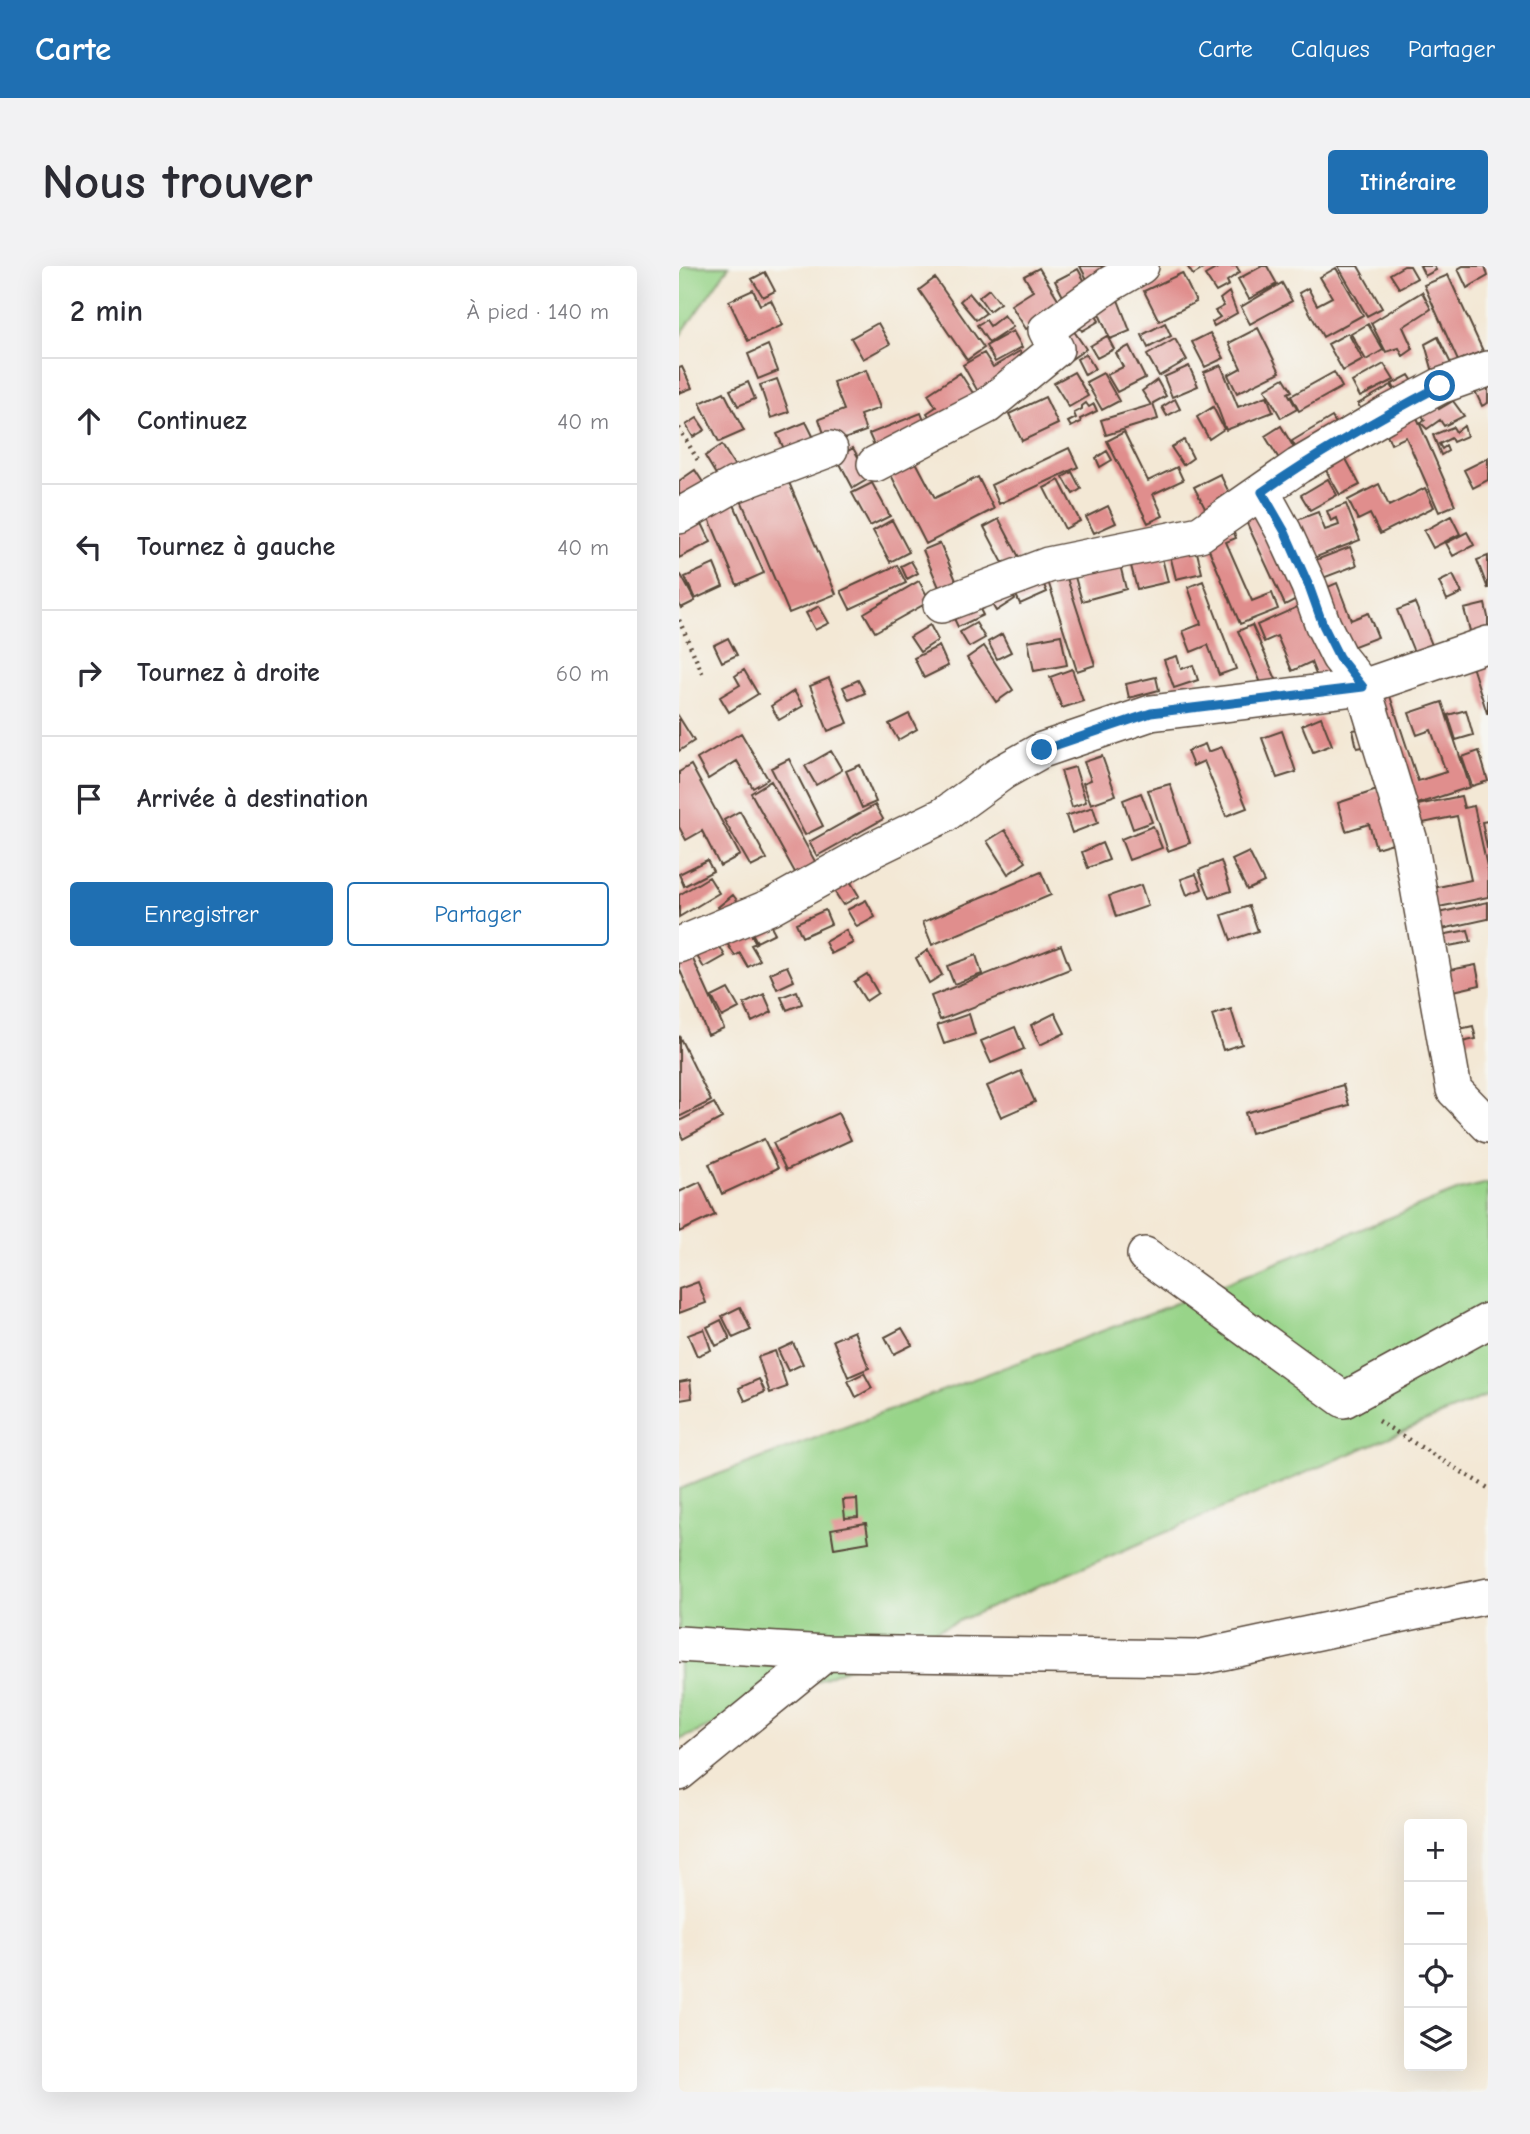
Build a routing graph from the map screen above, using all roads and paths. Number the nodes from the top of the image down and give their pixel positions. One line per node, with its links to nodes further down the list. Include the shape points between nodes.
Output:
1 (1141, 266): 4 (street, via 1046,330 1056,349 986,405)
2 (1488, 369): 5 (street, via 1440,386 1385,415)
3 (830, 449): 6 (street, via 734,485)
4 (875, 464)
5 (1262, 492): 7 (street, via 1200,534 1048,565); 11 (street, via 1285,532 1334,646)
6 (679, 516)
7 (941, 605)
8 (679, 620): 10 (path)
9 (1488, 644): 11 (street)
10 (702, 675)
11 (1363, 687): 12 (street, via 1151,713 1042,750 944,815 770,907); 13 (street, via 1410,841 1454,1090)
12 (679, 946)
13 (1488, 1125)
14 (1145, 1255): 16 (street)
15 (1488, 1321): 16 (street)
16 (1344, 1400): 17 (path)
17 (1488, 1488)
18 (1488, 1596): 20 (street, via 1196,1658)
19 (679, 1644): 20 (street)
20 (826, 1653): 21 (street)
21 (679, 1773)

